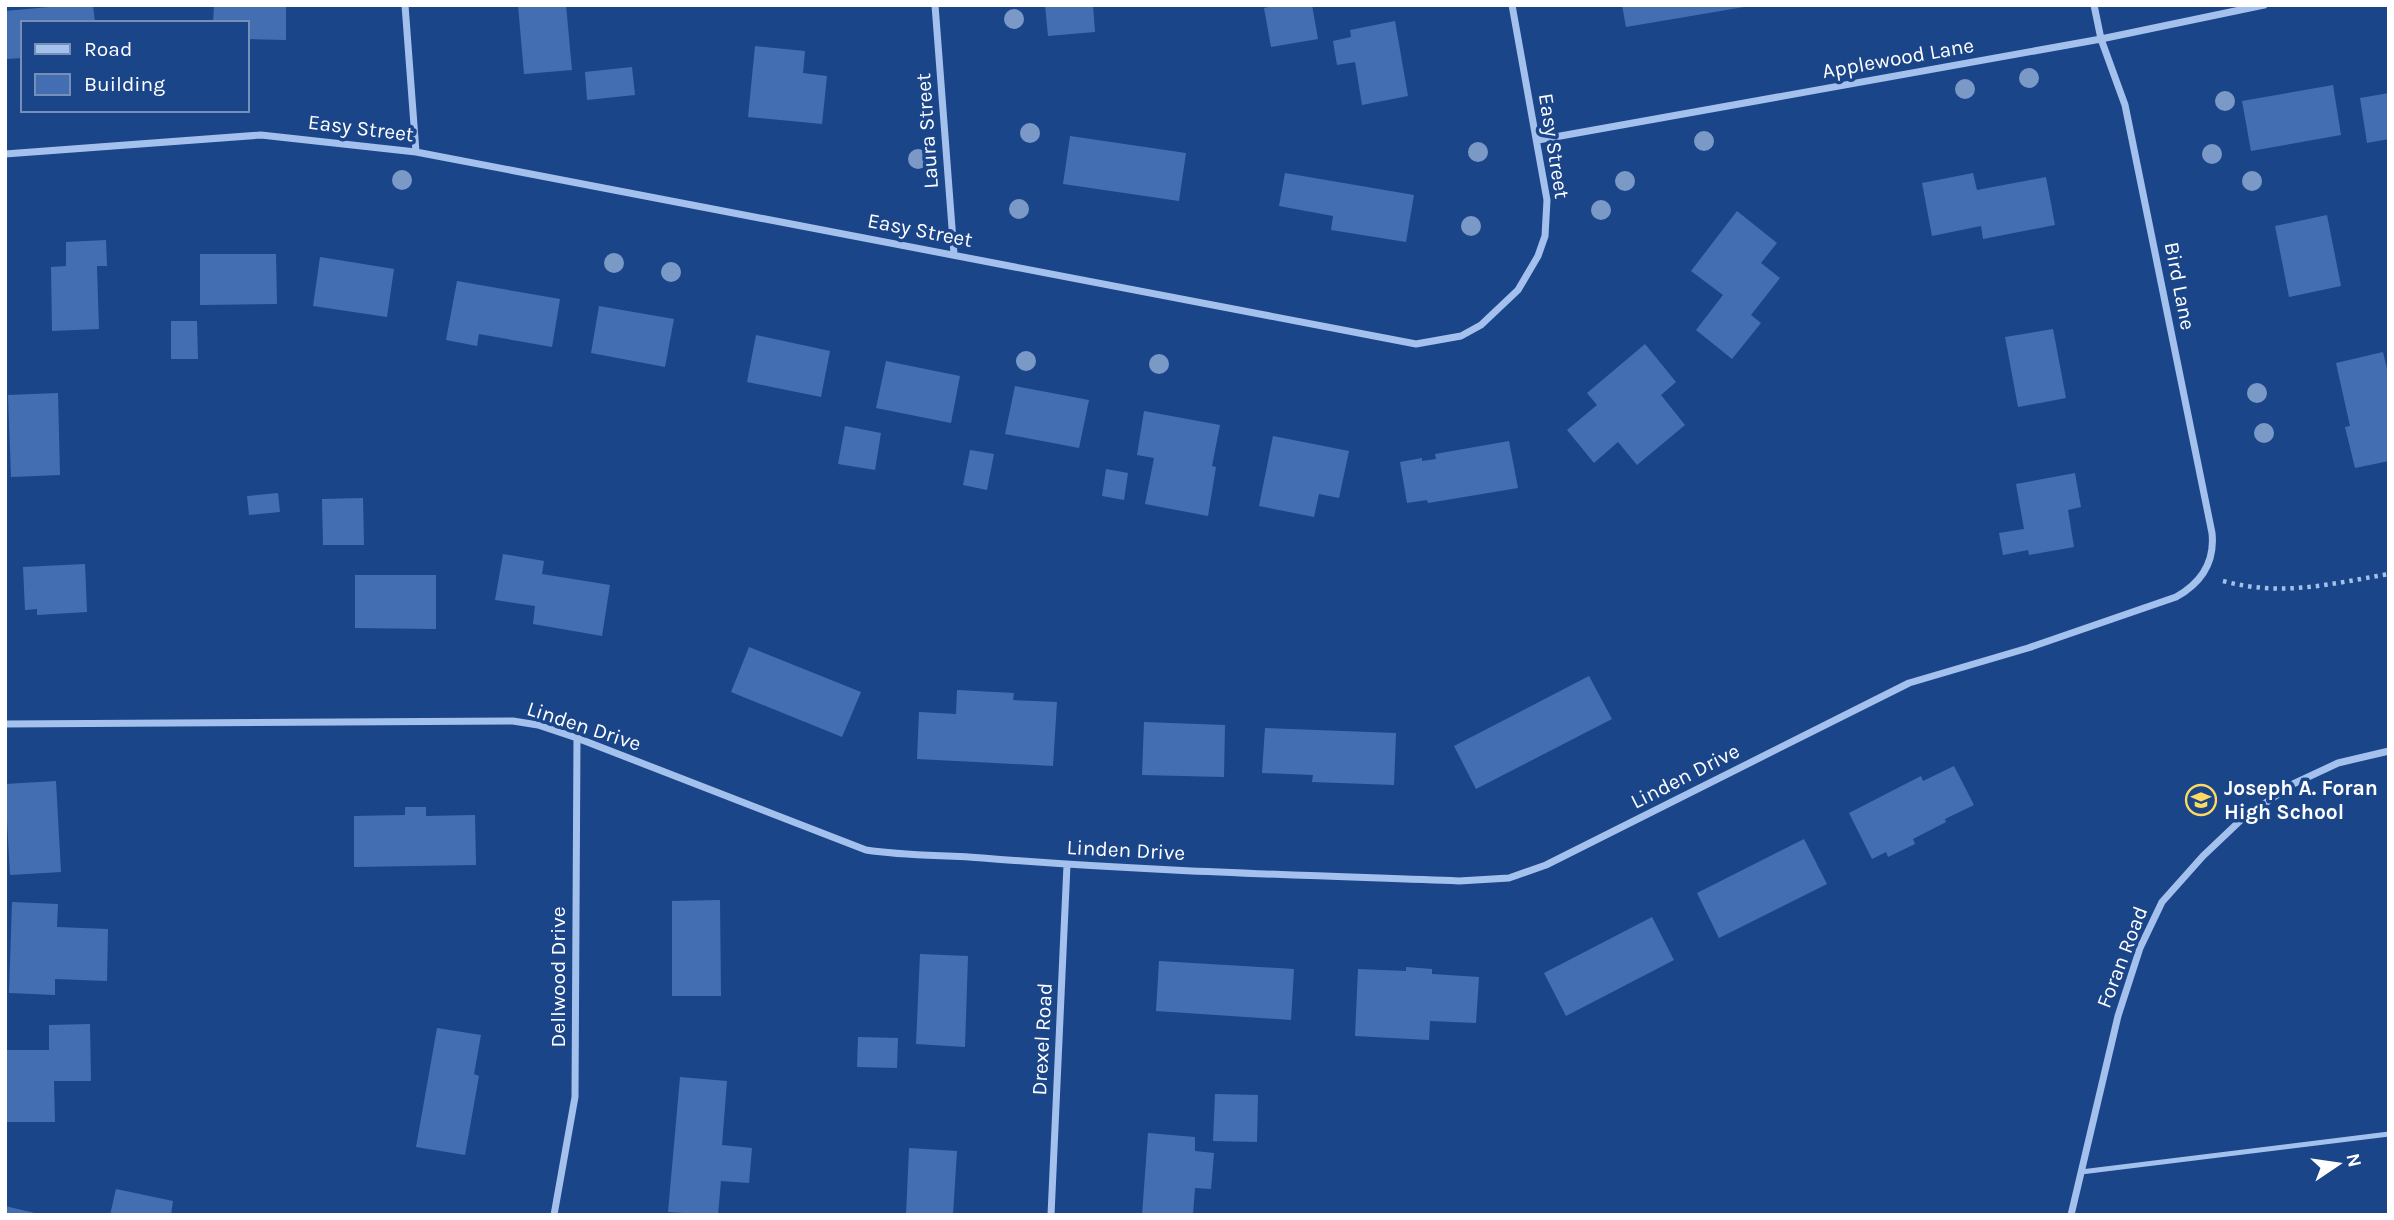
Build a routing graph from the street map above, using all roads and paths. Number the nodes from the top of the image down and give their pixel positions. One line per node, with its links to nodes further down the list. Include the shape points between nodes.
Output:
1 (405, 5): 8 (street)
2 (935, 5): 10 (street, Laura Street)
3 (1512, 5): 7 (street, Easy Street)
4 (2094, 5): 6 (street, Bird Lane)
5 (2264, 5): 6 (street, Applewood Lane)
6 (2101, 39): 7 (street, Applewood Lane); 12 (street, Bird Lane, via 2126,105 2212,533 2212,554)
7 (1538, 140): 10 (street, Easy Street, via 1547,219 1534,264 1518,290 1481,325 1436,341 1416,344)
8 (416, 152): 9 (street, Easy Street, via 261,135); 10 (street, Easy Street)
9 (5, 154)
10 (954, 254)
11 (2389, 574): 12 (path, via 2298,589 2250,588)
12 (2202, 575): 16 (street, Linden Drive, via 2176,597 1909,683 1546,865 1509,878 1459,881)
13 (5, 724): 14 (street, Linden Drive, via 513,721)
14 (577, 738): 16 (street, Linden Drive, via 866,850); 19 (street, Dellwood Drive, via 575,1097)
15 (2389, 751): 18 (street, Foran Road, via 2338,763 2293,784 2242,819 2162,902 2140,948 2118,1016)
16 (1067, 865): 20 (street, Drexel Road)
17 (2389, 1134): 18 (lane)
18 (2081, 1172): 21 (street, Foran Road)
19 (554, 1215)
20 (1051, 1215)
21 (2071, 1215)

